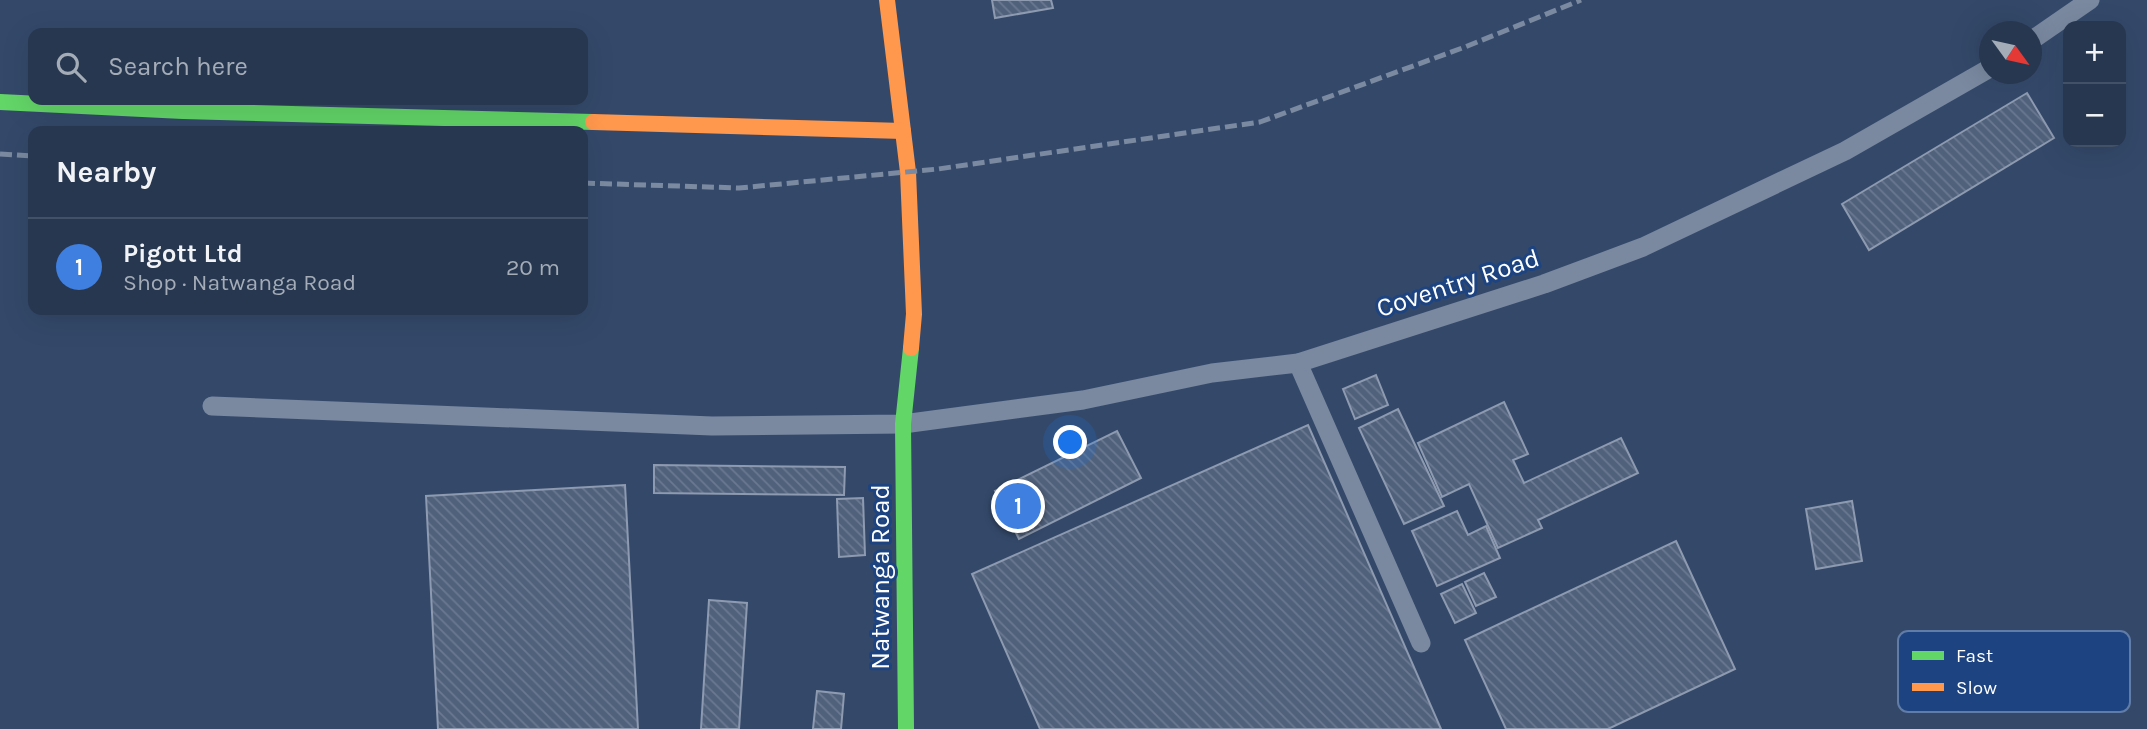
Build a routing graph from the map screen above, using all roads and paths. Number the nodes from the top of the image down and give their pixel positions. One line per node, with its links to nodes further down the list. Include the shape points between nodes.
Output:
1 (887, 0): 8 (street, Natwanga Road)
2 (2090, 0): 3 (lane)
3 (2042, 33)
4 (1979, 74): 9 (lane, Coventry Road, via 1845,151 1643,247 1544,284)
5 (0, 103): 6 (street)
6 (28, 104)
7 (49, 105): 8 (street)
8 (903, 131): 11 (street, Natwanga Road, via 914,314)
9 (1298, 363): 11 (lane, Coventry Road, via 1212,373 1083,400); 12 (lane)
10 (212, 406): 11 (lane, Coventry Road, via 712,426)
11 (903, 424): 13 (street, Natwanga Road)
12 (1421, 643)
13 (906, 729)

